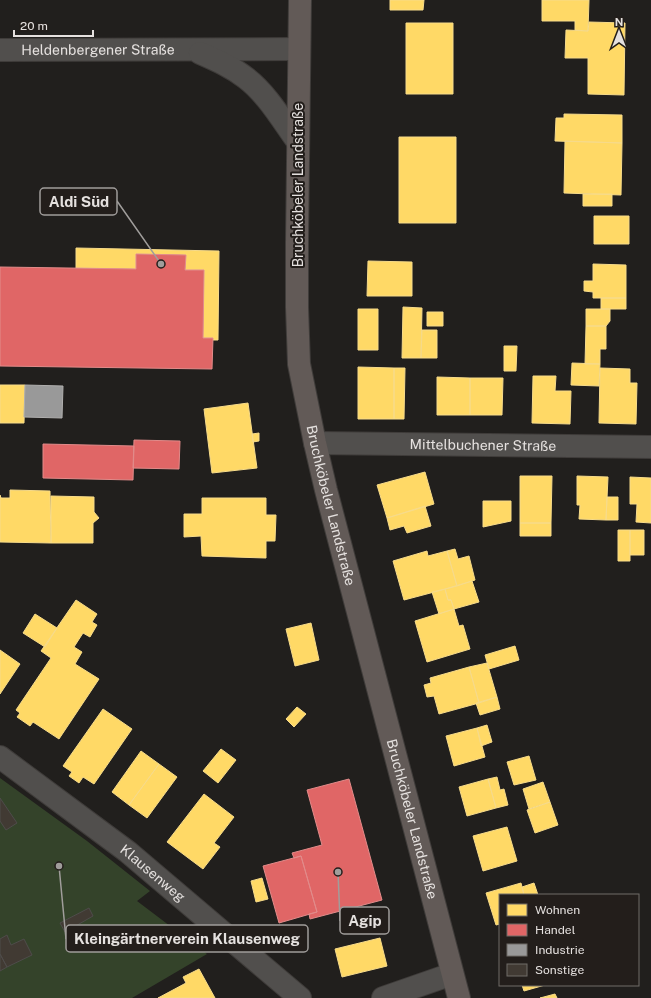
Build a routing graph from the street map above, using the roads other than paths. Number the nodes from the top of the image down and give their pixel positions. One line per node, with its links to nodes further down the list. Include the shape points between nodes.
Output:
1 (300, 0): 2 (main road, Bruchköbeler Landstraße)
2 (299, 49): 4 (street, Heldenbergener Straße); 5 (main road, Bruchköbeler Landstraße)
3 (0, 50): 4 (street, Heldenbergener Straße)
4 (195, 50): 5 (street, Heldenbergener Straße, via 246,78 263,95)
5 (298, 142): 6 (main road, Bruchköbeler Landstraße, via 297,307 300,364)
6 (315, 443): 7 (street, Mittelbuchener Straße); 9 (main road, Bruchköbeler Landstraße)
7 (651, 447)
8 (0, 757): 10 (street, Klausenweg, via 128,852)
9 (452, 974): 11 (street); 12 (main road, Bruchköbeler Landstraße)
10 (300, 998)
11 (383, 998)
12 (459, 998)

